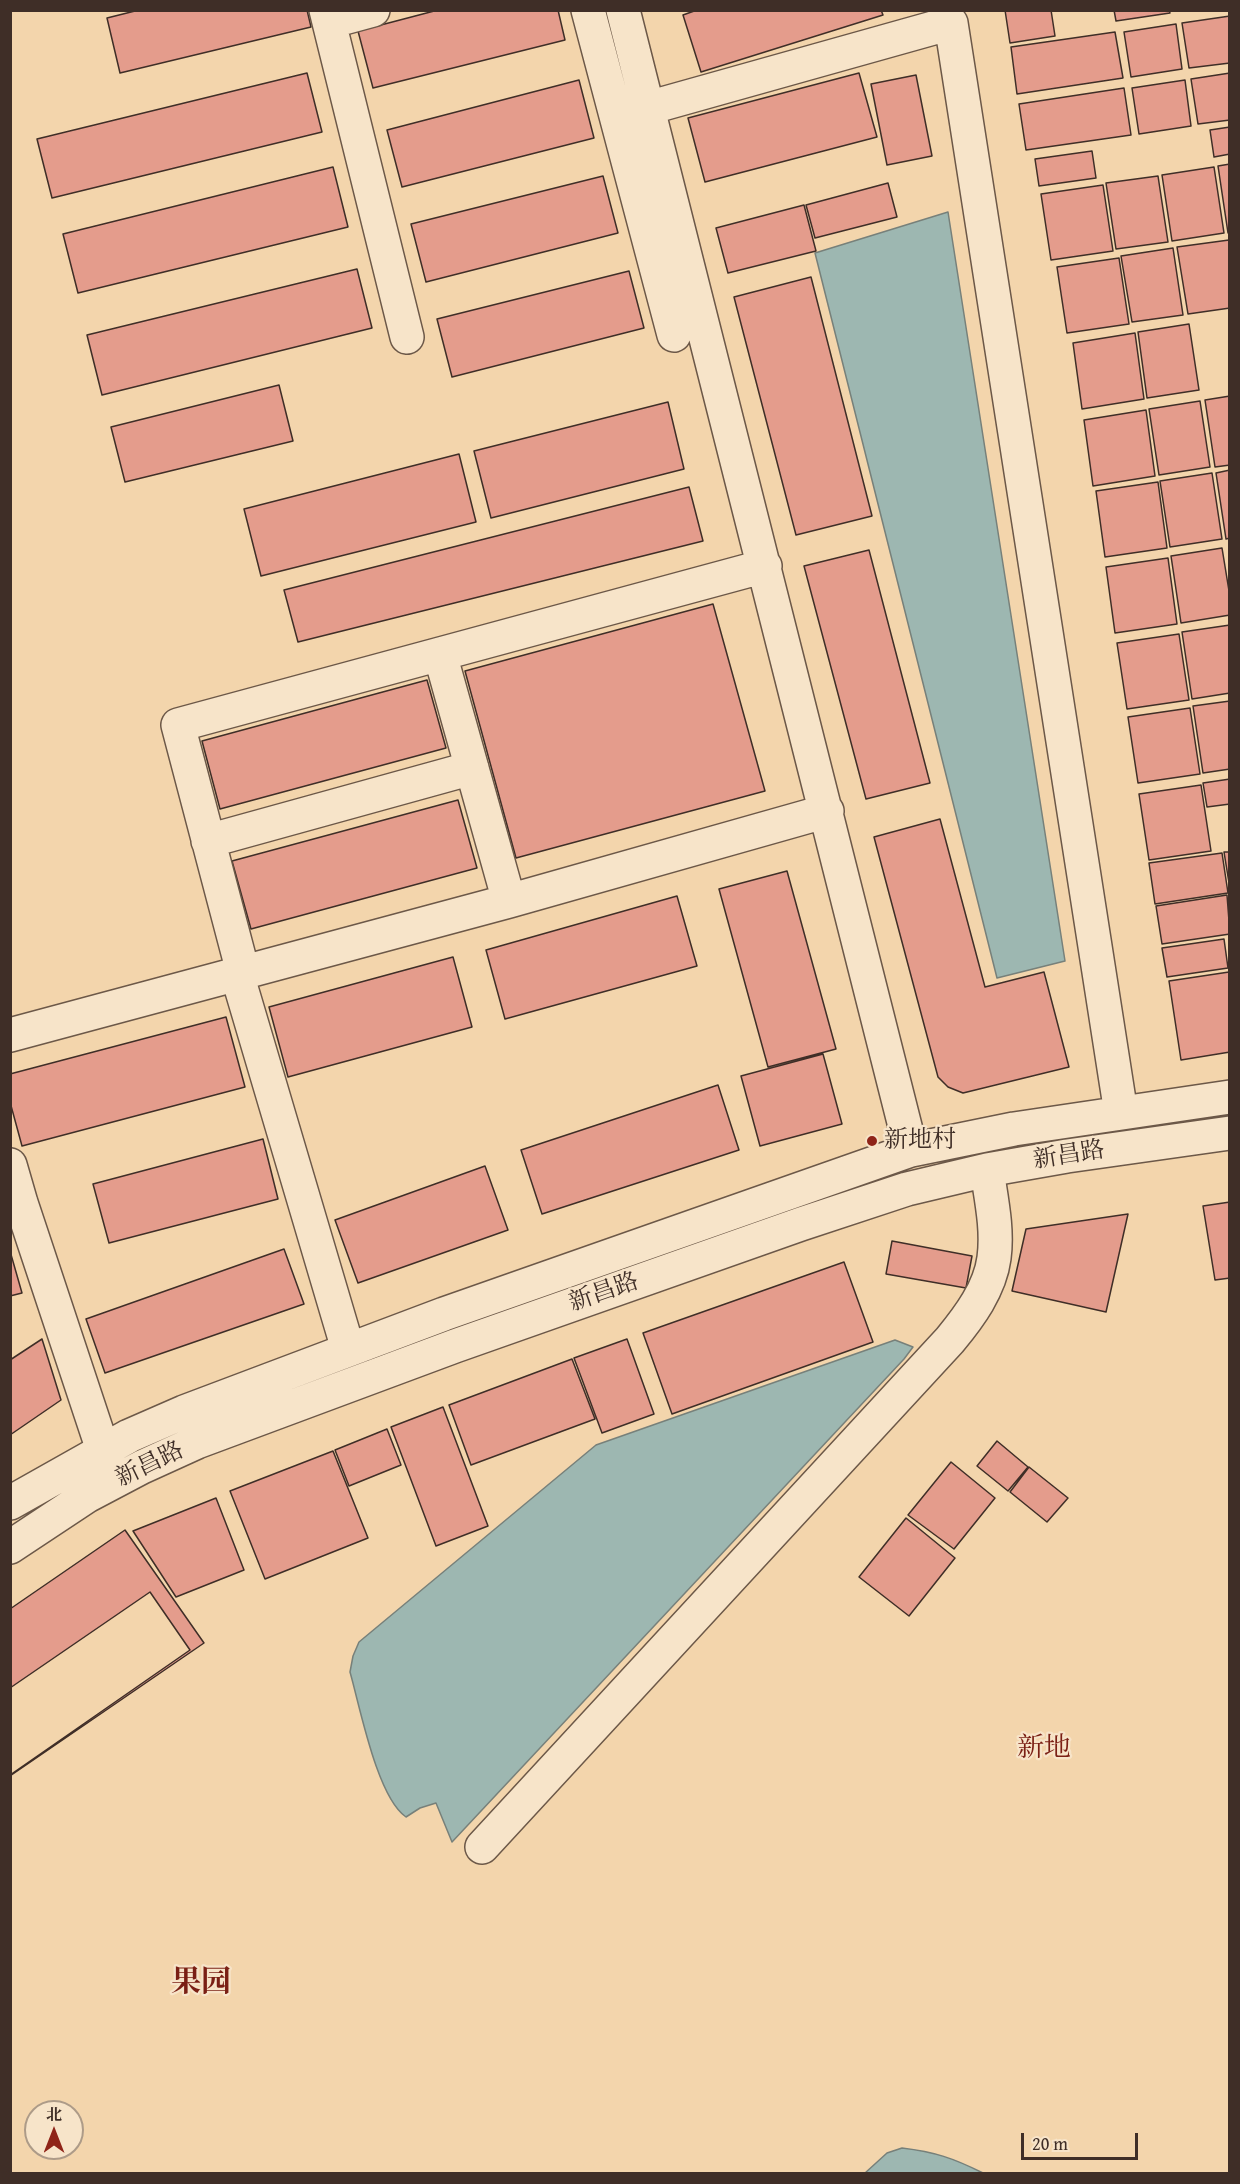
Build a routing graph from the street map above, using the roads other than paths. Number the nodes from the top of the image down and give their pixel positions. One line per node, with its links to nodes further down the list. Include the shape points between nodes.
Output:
1 (373, 10): 4 (street)
2 (588, 10): 6 (street)
3 (623, 10): 5 (street)
4 (327, 16): 7 (street)
5 (648, 108): 8 (street); 17 (street, via 951,23)
6 (674, 335)
7 (407, 337)
8 (765, 566): 9 (street); 11 (street)
9 (440, 654): 10 (street); 12 (street, via 178,725)
10 (472, 768): 12 (street); 13 (street)
11 (826, 811): 13 (street); 19 (street)
12 (208, 842): 14 (street)
13 (509, 901): 14 (street)
14 (240, 973): 15 (street); 22 (street)
15 (10, 1035)
16 (1230, 1097): 17 (street, 新昌路)
17 (1121, 1113): 19 (street, 新昌路)
18 (1230, 1133): 21 (street, 新昌路)
19 (911, 1150): 22 (street, 新昌路)
20 (10, 1165): 23 (street)
21 (987, 1170): 25 (street, 新昌路, via 907,1189 801,1224 197,1442 87,1496); 26 (street, via 995,1231 994,1260 970,1316)
22 (348, 1350): 23 (street, 新昌路, via 184,1412)
23 (103, 1450): 24 (street, 新昌路)
24 (10, 1503)
25 (10, 1547)
26 (482, 1846)

